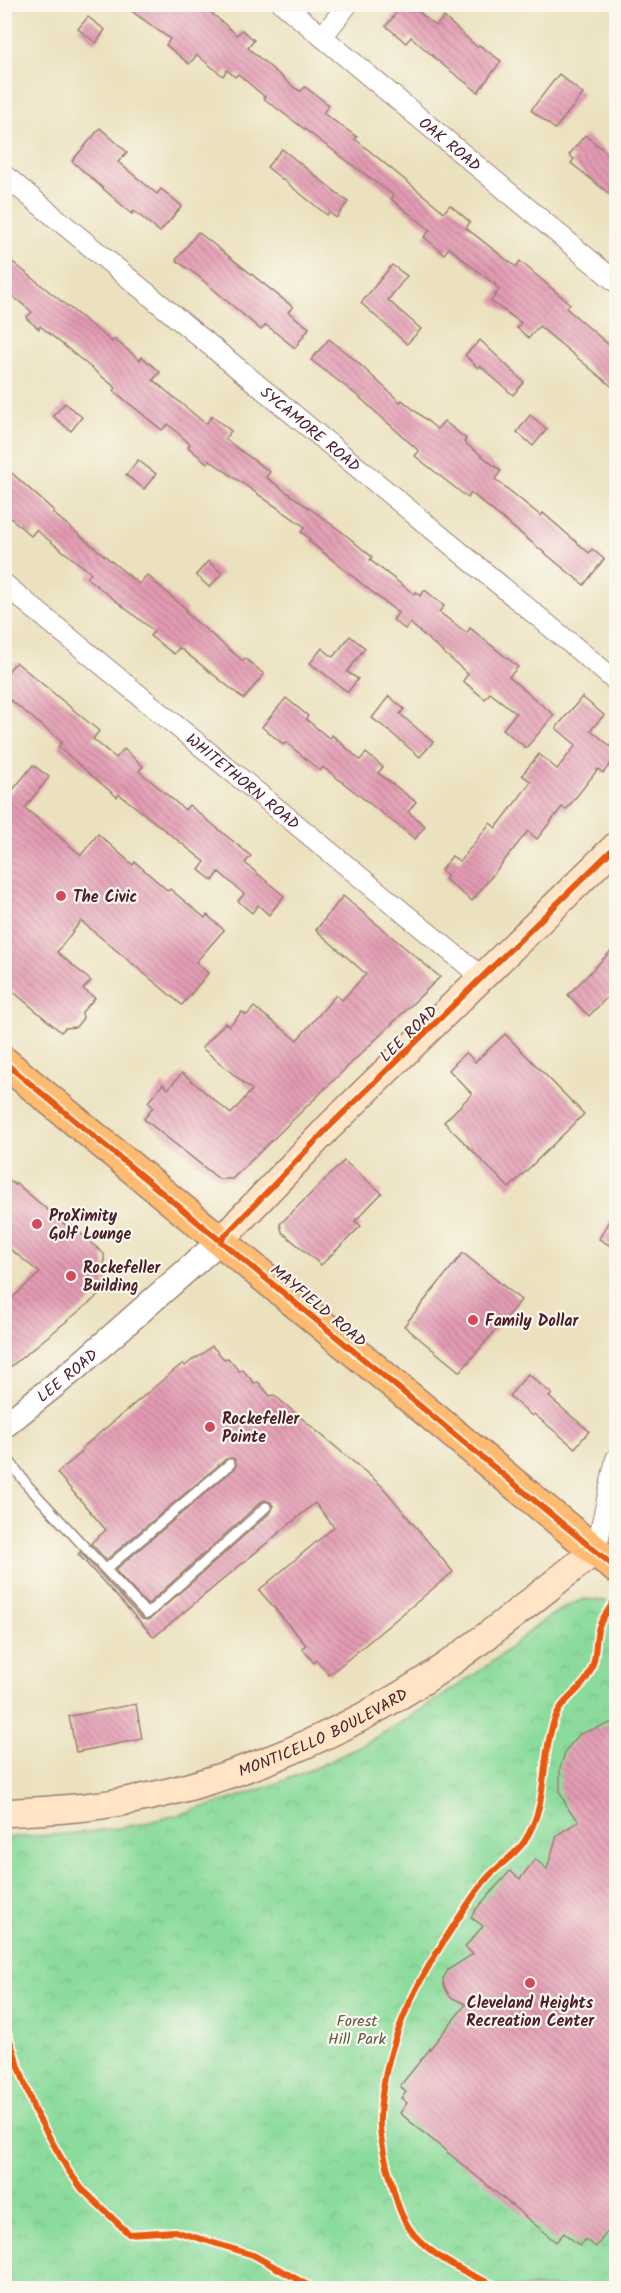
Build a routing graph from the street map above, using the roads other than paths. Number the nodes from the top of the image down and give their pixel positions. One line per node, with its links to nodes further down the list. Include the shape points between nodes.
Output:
1 (283, 4): 3 (street, OAK ROAD)
2 (348, 4): 3 (street)
3 (322, 37): 5 (street, OAK ROAD)
4 (4, 174): 7 (street, SYCAMORE ROAD)
5 (616, 282)
6 (4, 584): 9 (street, WHITETHORN ROAD)
7 (616, 681)
8 (616, 846): 9 (main road, LEE ROAD)
9 (483, 978): 11 (main road, LEE ROAD, via 329,1127)
10 (4, 1062): 11 (main road, MAYFIELD ROAD)
11 (220, 1241): 12 (street, LEE ROAD); 17 (main road, MAYFIELD ROAD)
12 (4, 1426)
13 (4, 1454): 18 (lane, via 28,1486)
14 (616, 1459): 17 (street)
15 (230, 1464): 18 (lane)
16 (266, 1507): 18 (lane, via 147,1614)
17 (606, 1559): 19 (main road, MONTICELLO BOULEVARD, via 444,1667 316,1740 228,1775 143,1797 87,1807)
18 (106, 1569)
19 (4, 1813)

